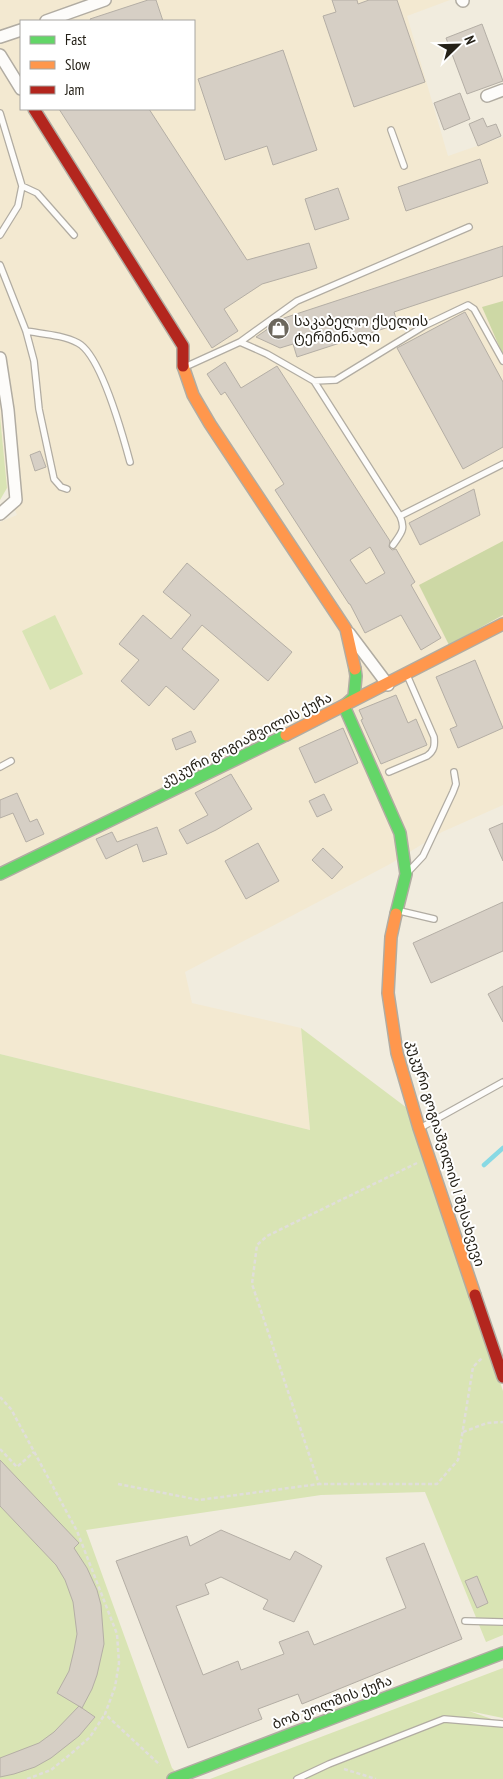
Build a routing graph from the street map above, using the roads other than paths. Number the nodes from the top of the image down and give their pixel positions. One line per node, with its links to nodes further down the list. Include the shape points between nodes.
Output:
1 (105, 0): 2 (street)
2 (49, 20)
3 (20, 30): 4 (street)
4 (0, 37)
5 (0, 55): 6 (street)
6 (20, 87)
7 (503, 90): 8 (street)
8 (487, 96)
9 (35, 110): 22 (street, via 183,346)
10 (0, 113): 13 (lane)
11 (391, 130): 12 (lane)
12 (404, 166)
13 (22, 186): 15 (lane, via 18,206); 16 (lane, via 37,193)
14 (469, 227): 19 (lane, via 297,301)
15 (0, 236)
16 (74, 236)
17 (0, 266): 18 (lane)
18 (26, 331): 24 (lane, via 79,343 87,351 96,364 119,421); 26 (lane, via 54,479)
19 (240, 342): 22 (lane); 23 (lane)
20 (0, 358): 27 (street, via 16,500)
21 (503, 361): 23 (lane, via 474,309 468,305 424,326 336,380)
22 (183, 368): 31 (street, via 193,395 210,424)
23 (314, 381): 28 (lane)
24 (130, 462)
25 (503, 464): 28 (lane)
26 (67, 489)
27 (0, 514)
28 (400, 516): 29 (lane, via 404,524)
29 (393, 545)
30 (503, 624): 32 (street, კუკური გოგიაშვილის ქუჩა)
31 (346, 629): 33 (street); 34 (street, via 356,676 354,696)
32 (407, 675): 33 (street, კუკური გოგიაშვილის ქუჩა); 37 (lane, via 435,744 427,756)
33 (388, 685): 34 (street, კუკური გოგიაშვილის ქუჩა)
34 (344, 706): 39 (street, კუკური გოგიაშვილის ქუჩა, via 143,807); 40 (street, კუკური გოგიაშვილის I შესახვევი, via 400,833)
35 (11, 761): 36 (lane)
36 (0, 767)
37 (389, 772)
38 (454, 772): 40 (lane, via 454,792 423,856)
39 (0, 874)
40 (406, 874): 41 (street, კუკური გოგიაშვილის I შესახვევი)
41 (398, 910): 42 (lane); 44 (street, კუკური გოგიაშვილის I შესახვევი, via 391,937 388,993 396,1053)
42 (434, 919)
43 (503, 1082): 44 (lane)
44 (420, 1128): 45 (street, კუკური გოგიაშვილის I შესახვევი)
45 (503, 1377)
46 (465, 1620): 47 (lane)
47 (503, 1622)
48 (503, 1653): 50 (street, ბობ უოლშის ქუჩა)
49 (503, 1724): 51 (lane, via 444,1719)
50 (172, 1779)
51 (298, 1779)

